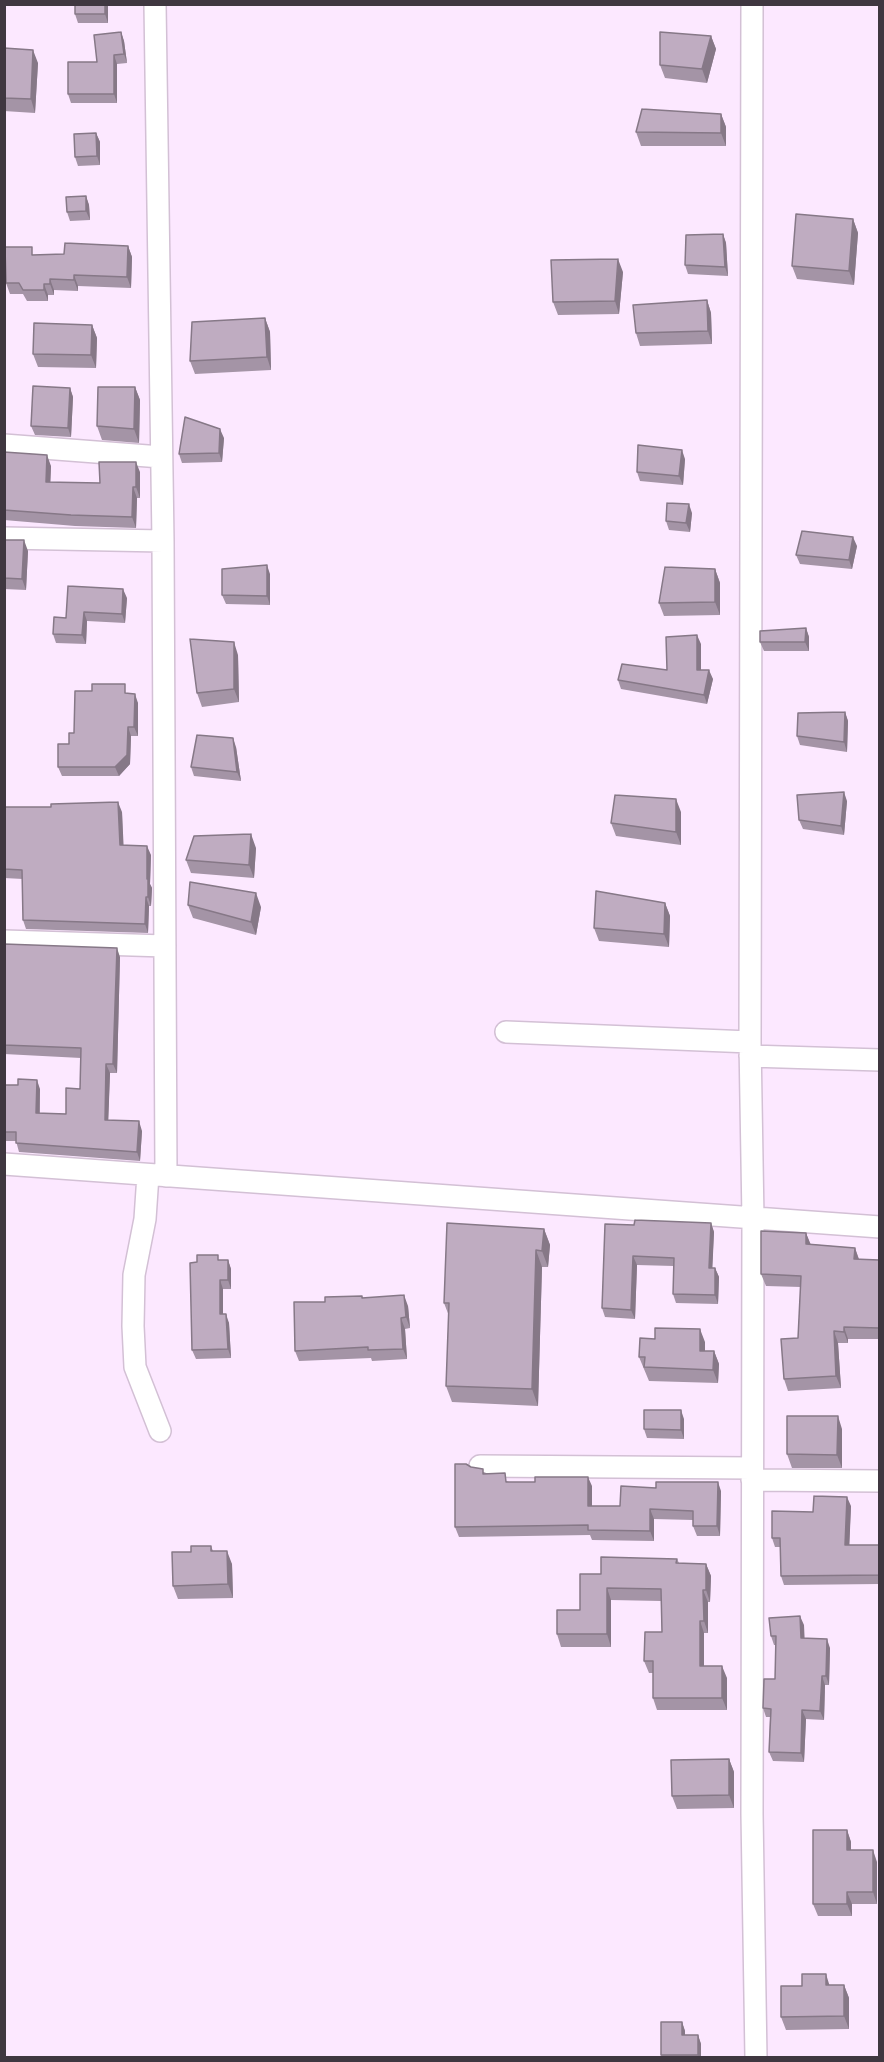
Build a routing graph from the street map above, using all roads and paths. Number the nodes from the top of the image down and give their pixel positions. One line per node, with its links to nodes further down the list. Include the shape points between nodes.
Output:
1 (155, 4): 4 (street)
2 (752, 4): 10 (street)
3 (4, 445): 4 (street)
4 (162, 457): 6 (street)
5 (4, 538): 6 (street)
6 (163, 541): 8 (street)
7 (4, 941): 8 (street)
8 (165, 946): 13 (street)
9 (506, 1032): 10 (street)
10 (750, 1049): 11 (street); 14 (street)
11 (879, 1060)
12 (4, 1164): 13 (street)
13 (157, 1175): 14 (street); 16 (street, via 134,1275 133,1326 138,1376)
14 (753, 1219): 15 (street); 18 (street)
15 (879, 1227)
16 (160, 1431)
17 (480, 1466): 18 (street)
18 (752, 1474): 19 (street); 20 (street)
19 (879, 1481)
20 (756, 2058)

